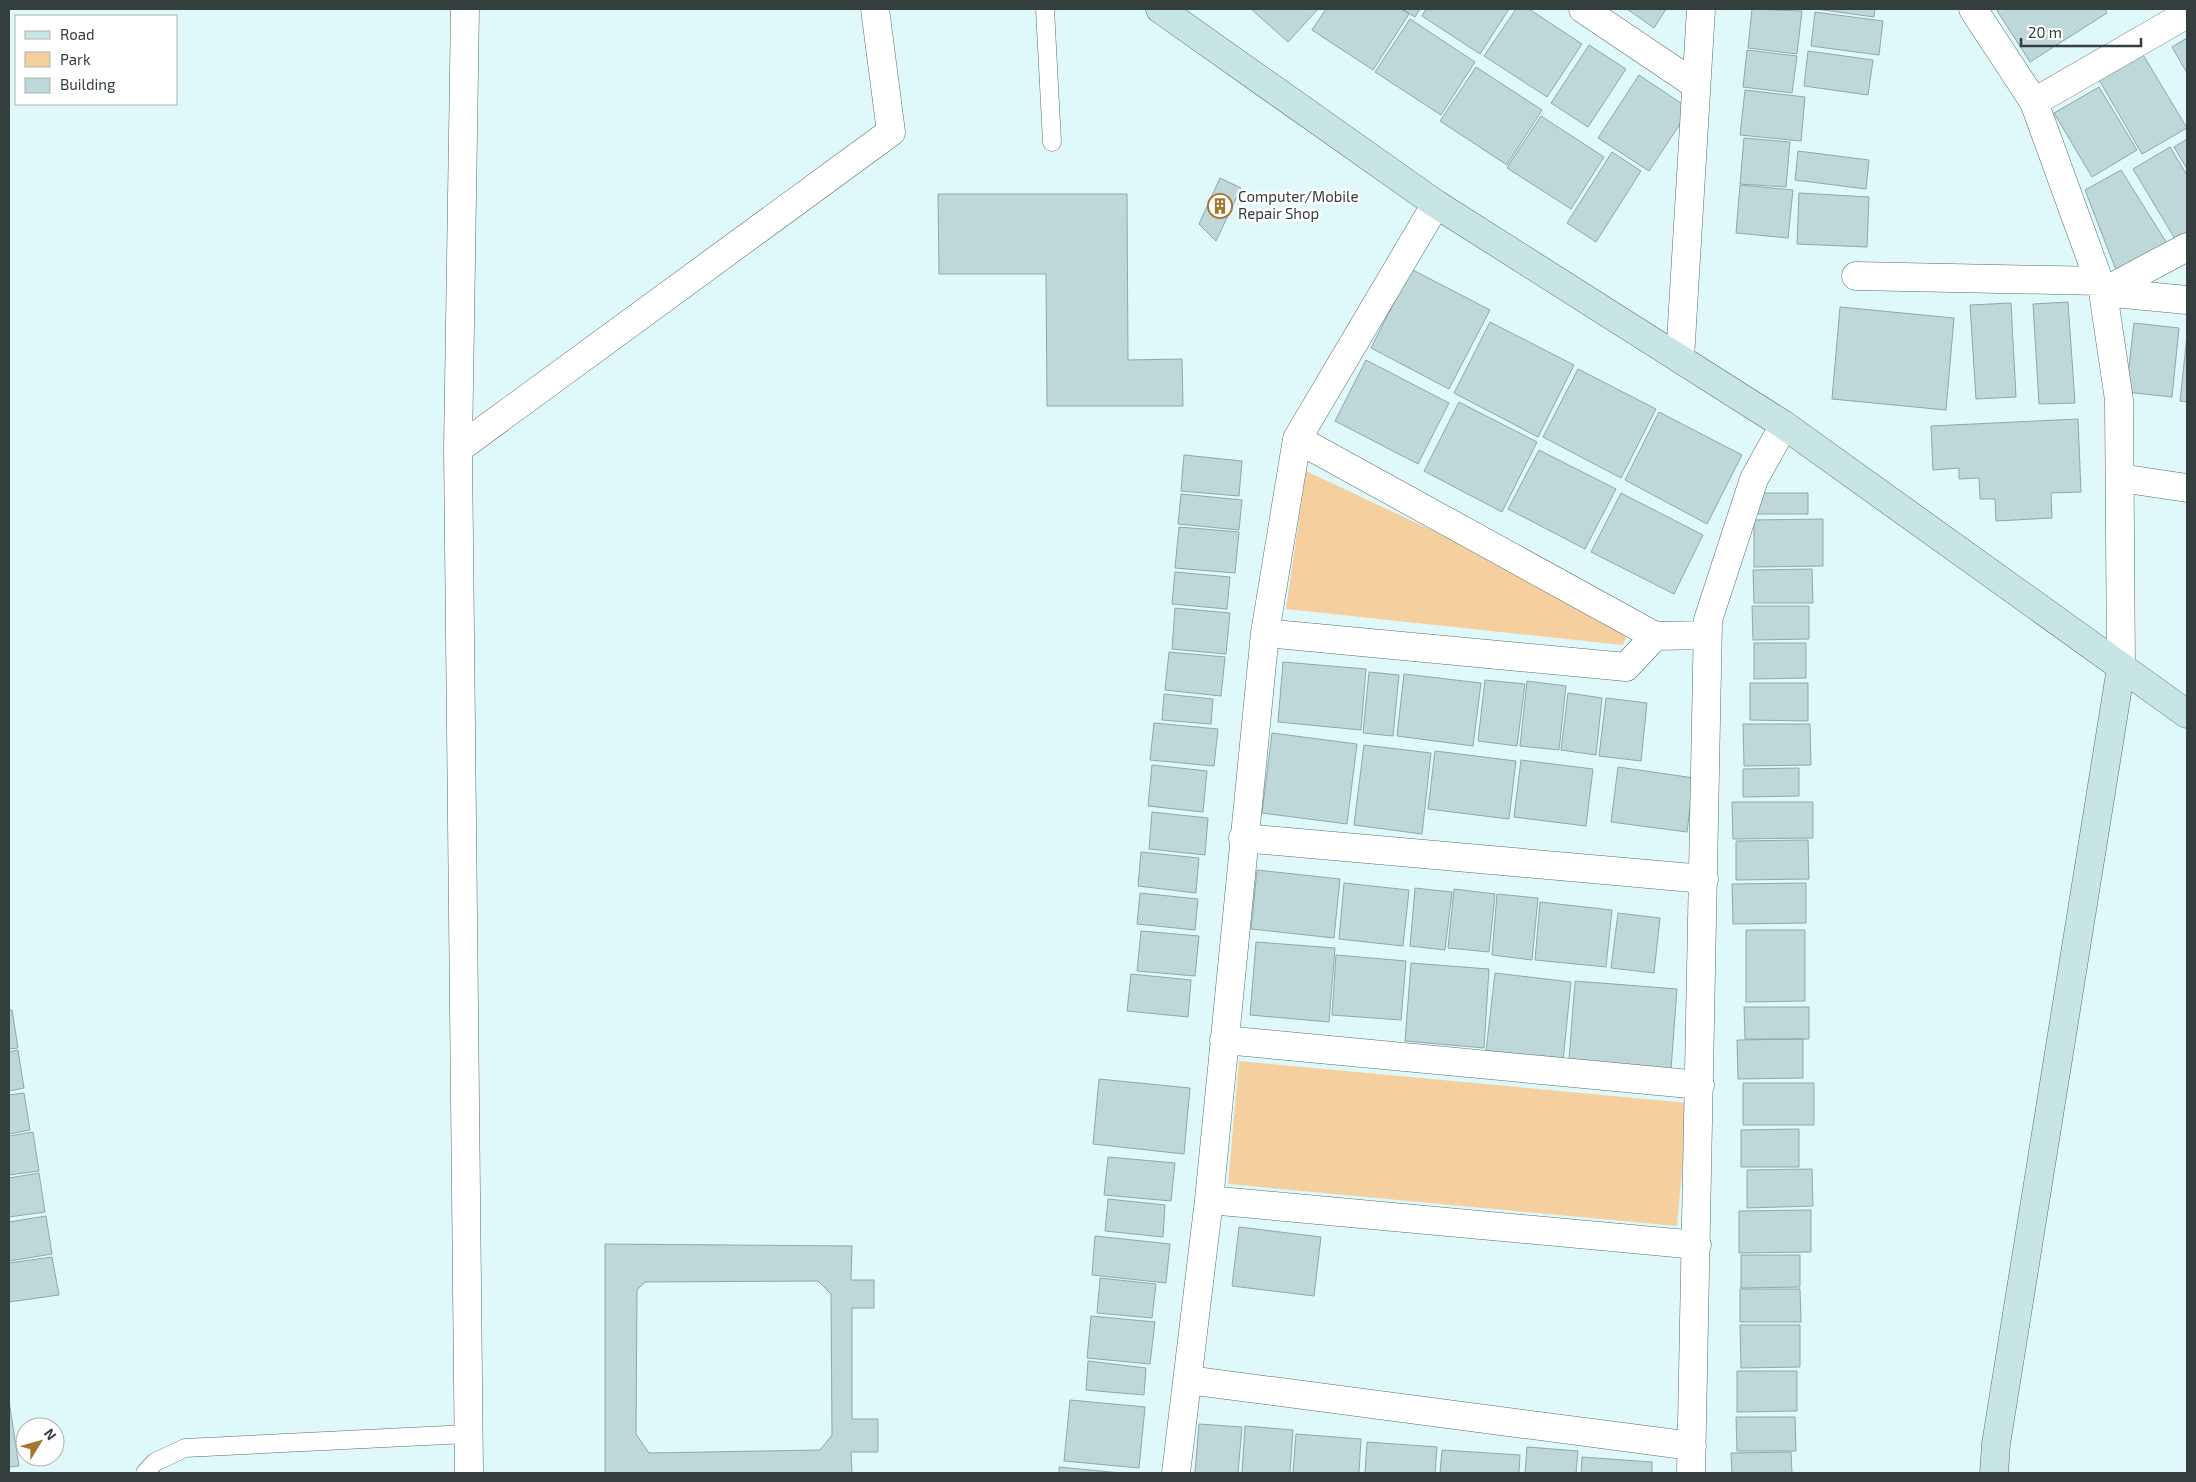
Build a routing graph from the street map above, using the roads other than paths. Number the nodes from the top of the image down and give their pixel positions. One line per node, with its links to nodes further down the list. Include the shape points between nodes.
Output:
1 (465, 9): 20 (street)
2 (875, 9): 20 (street, via 891,132)
3 (1045, 9): 11 (lane)
4 (1160, 9): 12 (street)
5 (1583, 9): 9 (street)
6 (1701, 9): 9 (street)
7 (1973, 9): 10 (street)
8 (2187, 14): 10 (street)
9 (1696, 85): 17 (street)
10 (2034, 102): 15 (street)
11 (1052, 142)
12 (1436, 204): 17 (street); 19 (street)
13 (2187, 247): 15 (street)
14 (1856, 276): 15 (street)
15 (2101, 287): 16 (street); 21 (street, via 2119,400)
16 (2187, 300)
17 (1680, 358): 18 (street)
18 (1784, 425): 24 (street, via 1754,478 1708,620); 26 (street)
19 (1296, 439): 23 (street); 25 (street)
20 (458, 449): 35 (street)
21 (2120, 478): 22 (street); 26 (street)
22 (2187, 488)
23 (1264, 633): 25 (street, via 1626,667); 28 (street)
24 (1707, 634): 25 (street); 29 (street)
25 (1655, 636)
26 (2121, 668): 27 (street); 41 (street, via 1997,1434)
27 (2187, 714)
28 (1243, 838): 29 (street); 30 (street)
29 (1704, 879): 31 (street)
30 (1224, 1040): 31 (street); 32 (street)
31 (1700, 1085): 33 (street)
32 (1209, 1200): 33 (street); 34 (street)
33 (1697, 1245): 36 (street)
34 (1188, 1380): 36 (street); 39 (street)
35 (467, 1434): 37 (lane, via 185,1448 155,1462); 38 (street)
36 (1692, 1446): 40 (street)
37 (146, 1473)
38 (469, 1473)
39 (1176, 1473)
40 (1692, 1473)
41 (1994, 1473)

